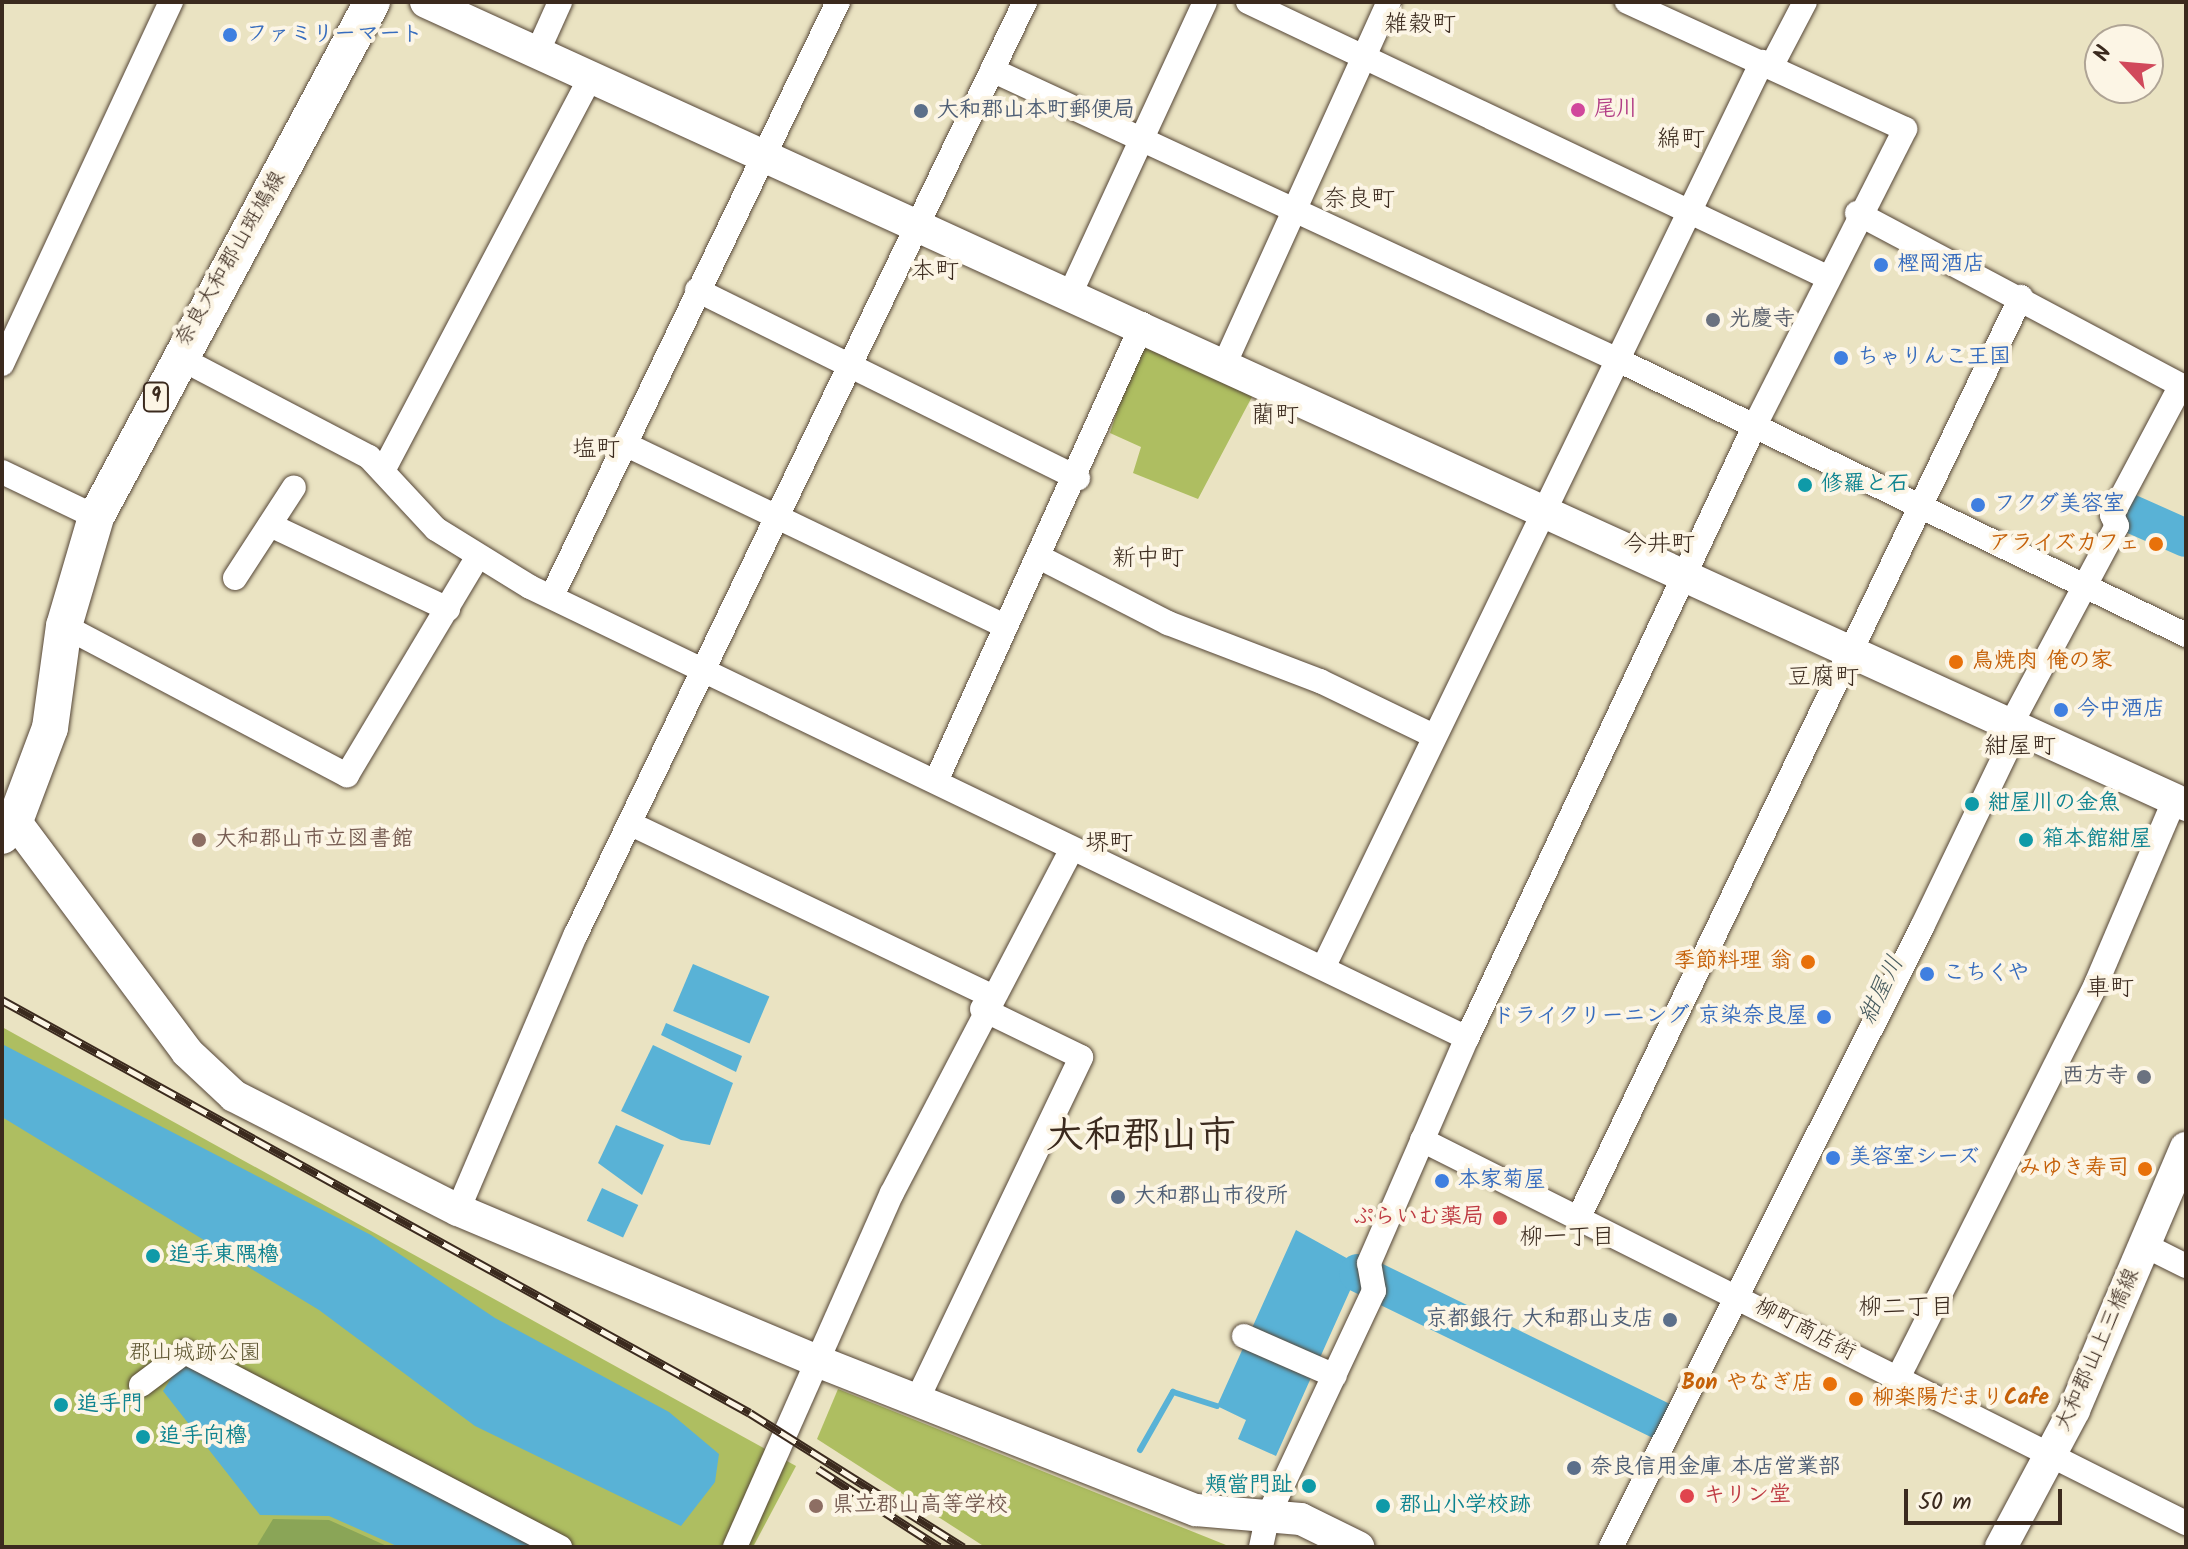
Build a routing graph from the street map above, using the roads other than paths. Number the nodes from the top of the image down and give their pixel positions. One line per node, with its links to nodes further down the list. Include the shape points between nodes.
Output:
1 (171, 2): 31 (street)
2 (372, 2): 28 (main road, 奈良大和郡山斑鳩線 / 9)
3 (426, 2): 12 (street)
4 (560, 2): 12 (street)
5 (838, 2): 18 (street)
6 (1025, 2): 15 (street)
7 (1205, 2): 17 (street)
8 (1248, 2): 13 (street)
9 (1389, 2): 13 (street)
10 (1627, 2): 14 (street)
11 (1805, 2): 14 (street)
12 (538, 51): 16 (street)
13 (1364, 57): 19 (street); 20 (street)
14 (1766, 65): 20 (street); 21 (street, via 1905,129)
15 (992, 70): 17 (street); 22 (street)
16 (591, 76): 18 (street); 36 (street)
17 (1141, 139): 19 (street); 25 (street)
18 (763, 156): 22 (street); 24 (street)
19 (1294, 209): 29 (street); 30 (street)
20 (1692, 209): 23 (street); 29 (street)
21 (1857, 213): 23 (street); 26 (street)
22 (917, 223): 25 (street); 32 (street)
23 (1829, 278): 34 (street)
24 (697, 290): 32 (street); 35 (street)
25 (1071, 292): 27 (street)
26 (2021, 297): 33 (street); 40 (street)
27 (1142, 324): 30 (street); 38 (street)
28 (176, 356): 36 (street, via 273,402); 43 (main road, 奈良大和郡山斑鳩線 / 9)
29 (1620, 361): 34 (street); 41 (street)
30 (1225, 363): 41 (street)
31 (2, 364)
32 (851, 367): 38 (street); 42 (street)
33 (2183, 386): 49 (street, via 2112,515 2117,526)
34 (1754, 427): 40 (street); 48 (street)
35 (627, 445): 42 (street); 50 (street)
36 (384, 469): 46 (street, via 436,529)
37 (2, 472): 43 (street)
38 (1078, 478): 45 (street)
39 (294, 487): 44 (street)
40 (1916, 506): 49 (street); 55 (street)
41 (1545, 511): 48 (street); 58 (street)
42 (782, 516): 53 (street); 56 (street)
43 (96, 517): 52 (main road, 奈良大和郡山斑鳩線 / 9)
44 (270, 525): 47 (street); 51 (street)
45 (1039, 557): 53 (street); 58 (street, via 1168,623 1320,681)
46 (477, 558): 50 (street); 51 (street)
47 (235, 578)
48 (1686, 578): 55 (street); 66 (street)
49 (2080, 587): 54 (street); 57 (street)
50 (552, 596): 56 (street)
51 (448, 609): 52 (street, via 347,775)
52 (64, 626): 61 (main road, 奈良大和郡山斑鳩線 / 9, via 50,728)
53 (1005, 626): 59 (street)
54 (2186, 635)
55 (1848, 653): 57 (street); 70 (street)
56 (709, 668): 59 (street); 62 (street)
57 (2010, 726): 60 (street); 73 (street, via 2003,758)
58 (1434, 736): 64 (street)
59 (937, 779): 63 (street)
60 (2180, 802): 77 (street, via 2096,984)
61 (6, 819): 69 (street, via 209,1077)
62 (633, 825): 65 (street); 69 (street, via 576,934)
63 (1072, 849): 64 (street); 65 (street, via 1024,946)
64 (1323, 968): 66 (street)
65 (986, 1002): 75 (street); 79 (street, via 1081,1057)
66 (1467, 1038): 67 (street)
67 (1422, 1140): 70 (street, 柳町商店街); 76 (street, via 1369,1263 1374,1291)
68 (2186, 1148): 71 (street, 大和郡山上三橋線)
69 (458, 1210): 75 (street)
70 (1578, 1219): 73 (street, 柳町商店街)
71 (2144, 1245): 72 (street); 80 (street, 大和郡山上三橋線)
72 (2186, 1266)
73 (1737, 1296): 77 (street, 柳町商店街); 86 (street)
74 (1244, 1336): 76 (street)
75 (817, 1361): 79 (street); 84 (street)
76 (1335, 1376): 82 (street)
77 (1898, 1378): 80 (street, 柳町商店街)
78 (141, 1385): 83 (street, via 185,1352)
79 (917, 1400): 82 (street)
80 (2049, 1458): 81 (street, 柳町商店街); 87 (street, 大和郡山上三橋線)
81 (2186, 1523)
82 (1264, 1532): 85 (street, via 1301,1519)
83 (560, 1547)
84 (735, 1547)
85 (1358, 1547)
86 (1611, 1547)
87 (2001, 1547)

